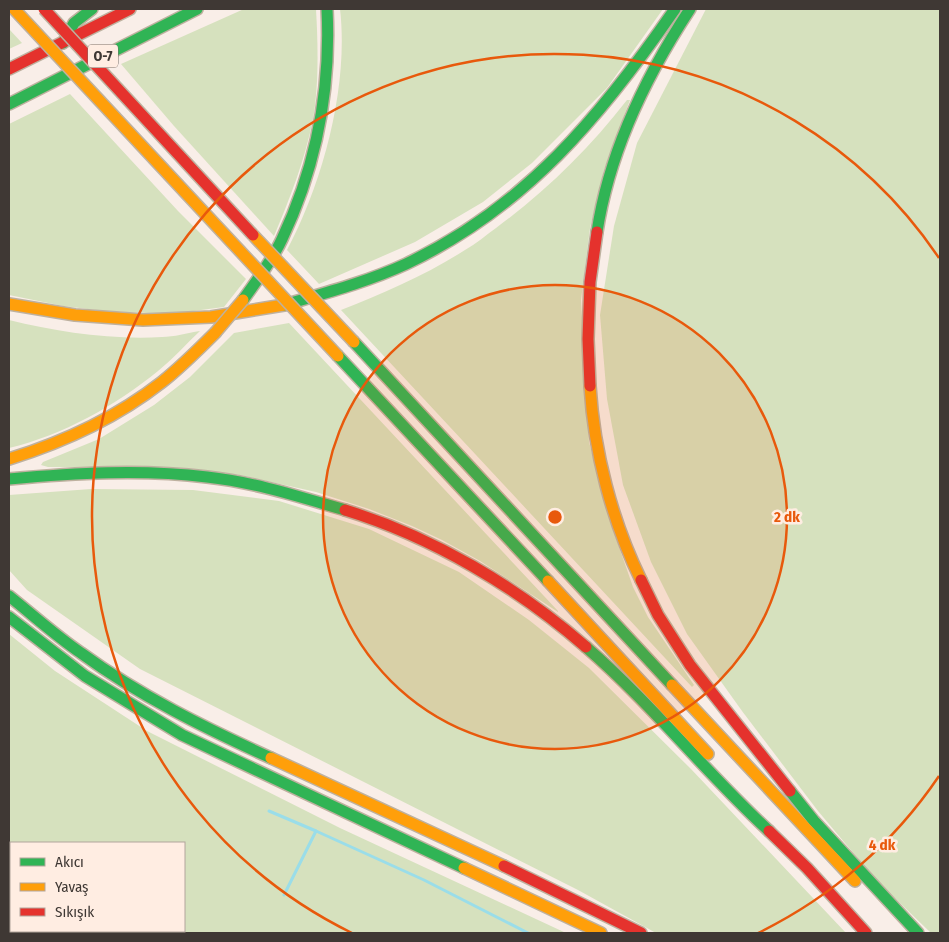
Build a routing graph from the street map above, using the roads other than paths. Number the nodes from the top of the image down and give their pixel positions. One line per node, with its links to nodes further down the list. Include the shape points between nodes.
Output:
1 (14, 9): 21 (main road, bridge, via 764,814)
2 (44, 9): 13 (main road, bridge)
3 (54, 9): 13 (main road, bridge, via 83,43)
4 (92, 9): 10 (main road, via 77,18)
5 (130, 9): 10 (main road, O-7)
6 (197, 9): 15 (main road, O-7)
7 (327, 9): 17 (main road, bridge, via 328,61 324,100 305,179 282,240 243,300 215,333 162,382 113,415 68,438)
8 (675, 9): 16 (main road, via 609,100 581,133 526,185 454,238 375,278 293,303 192,319 97,318)
9 (690, 9): 26 (main road, via 670,38 625,131 611,170 595,242 587,327 588,368 605,477 643,586 687,662 817,823)
10 (63, 42): 12 (main road, O-7)
11 (9, 58): 12 (main road)
12 (31, 58): 14 (main road, O-7)
13 (97, 66): 25 (main road, bridge)
14 (9, 68)
15 (9, 104)
16 (9, 304)
17 (9, 459)
18 (9, 479): 21 (main road, via 100,473 210,477 331,504 429,543 510,590 601,660)
19 (9, 596): 23 (main road, via 80,653 148,697 210,730)
20 (9, 617): 22 (main road, via 85,676 182,735)
21 (785, 846): 24 (main road)
22 (600, 933)
23 (641, 933)
24 (866, 933)
25 (904, 933)
26 (918, 933)

